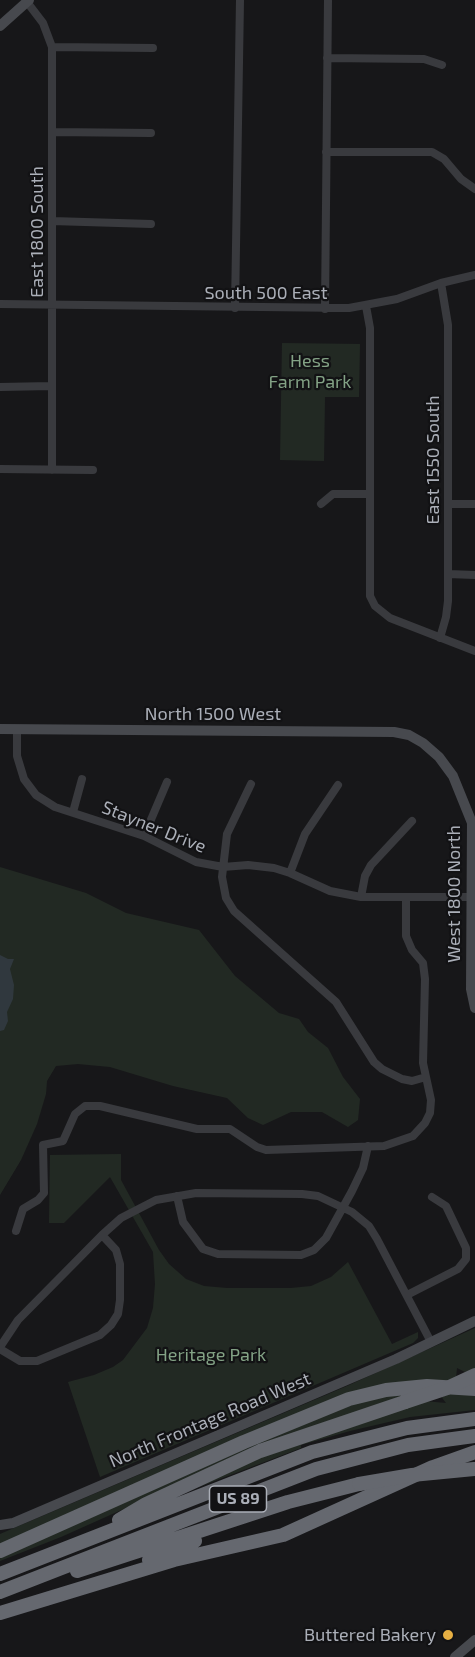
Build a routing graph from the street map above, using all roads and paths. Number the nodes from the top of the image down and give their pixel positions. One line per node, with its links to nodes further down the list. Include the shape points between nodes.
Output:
1 (240, 0): 20 (street)
2 (328, 0): 7 (street)
3 (28, 1): 4 (street); 5 (street, East 1800 South, via 43,23)
4 (0, 26)
5 (52, 47): 6 (street); 9 (street, East 1800 South)
6 (153, 48)
7 (327, 58): 8 (street, via 424,59); 11 (street)
8 (442, 65)
9 (52, 132): 10 (street); 13 (street, East 1800 South)
10 (151, 133)
11 (326, 152): 12 (street, via 432,152); 21 (street)
12 (475, 189)
13 (52, 221): 14 (street); 18 (street, East 1800 South)
14 (151, 224)
15 (475, 275): 16 (street, South 500 East)
16 (441, 283): 19 (street, South 500 East); 29 (street, East 1550 South, via 448,325)
17 (0, 304): 18 (street, South 500 East)
18 (52, 304): 20 (street, South 500 East); 22 (street, East 1800 South)
19 (366, 306): 21 (street, South 500 East); 27 (street, via 370,328)
20 (235, 308): 21 (street, South 500 East)
21 (325, 309)
22 (51, 386): 23 (street); 25 (street, East 1800 South)
23 (0, 387)
24 (0, 469): 25 (street)
25 (52, 470): 26 (street)
26 (93, 470)
27 (370, 494): 28 (street, via 333,494); 33 (street, via 370,596 375,606 390,618)
28 (321, 504)
29 (448, 504): 30 (street); 31 (street, East 1550 South)
30 (475, 504)
31 (448, 574): 32 (street); 33 (street, East 1550 South, via 446,617)
32 (475, 576)
33 (440, 638): 34 (street)
34 (475, 651)
35 (0, 729): 36 (street, North 1500 West)
36 (17, 729): 37 (street, North 1500 West, via 394,732); 42 (street, Stayner Drive, via 17,756 24,779 36,795)
37 (423, 743): 43 (street, West 1800 North, via 453,776)
38 (82, 779): 42 (street)
39 (167, 782): 45 (street)
40 (251, 784): 46 (street, via 227,834)
41 (338, 785): 47 (street, via 305,834)
42 (73, 812): 45 (street, Stayner Drive)
43 (472, 812): 49 (street, West 1800 North)
44 (412, 822): 48 (street, via 370,865)
45 (144, 836): 46 (street, Stayner Drive, via 196,862)
46 (223, 867): 47 (street, Stayner Drive, via 259,866); 52 (street, via 223,887 234,911 336,1002 374,1062 402,1079)
47 (290, 873): 48 (street, Stayner Drive, via 330,891)
48 (361, 897): 50 (street, Stayner Drive)
49 (474, 897): 50 (street, Stayner Drive); 51 (street, West 1800 North, via 471,989)
50 (406, 898): 52 (street, via 406,936 423,963 425,979)
51 (475, 1008)
52 (426, 1077): 53 (street, via 431,1092 430,1113 419,1131 401,1142)
53 (368, 1146): 56 (street, via 359,1176); 57 (street, via 266,1150 230,1129 197,1129 100,1106 85,1106 75,1114 63,1141 43,1145 44,1193 23,1209)
54 (177, 1196): 56 (street, via 302,1194); 56 (street, via 183,1222 193,1238 203,1249 218,1254 301,1255 314,1250 326,1238); 58 (street, via 144,1205)
55 (432, 1197): 59 (street, via 446,1206 466,1248 466,1259 458,1269)
56 (343, 1206): 59 (street, via 369,1226)
57 (15, 1231)
58 (102, 1235): 62 (street, via 18,1320); 62 (street, via 116,1250 120,1264 118,1314 111,1325 100,1335 37,1361 20,1361)
59 (407, 1295): 61 (street)
60 (475, 1321): 61 (street, North Frontage Road West)
61 (431, 1342): 70 (street, North Frontage Road West)
62 (0, 1348)
63 (475, 1375): 71 (highway, bridge, via 260,1451 146,1504)
64 (475, 1389): 72 (highway, via 427,1386 349,1399)
65 (475, 1419): 71 (highway, US 89, via 407,1428 312,1452)
66 (475, 1436): 75 (highway, US 89, via 408,1444 316,1469)
67 (475, 1452): 74 (highway, via 283,1535 174,1560)
68 (475, 1469): 69 (highway, bridge, via 358,1484)
69 (300, 1500): 74 (highway); 75 (highway, via 51,1579)
70 (0, 1525)
71 (87, 1540): 73 (highway, US 89)
72 (0, 1551)
73 (0, 1574)
74 (92, 1585): 76 (highway)
75 (4, 1590)
76 (0, 1613)
77 (475, 1640): 78 (street)
78 (455, 1657)

